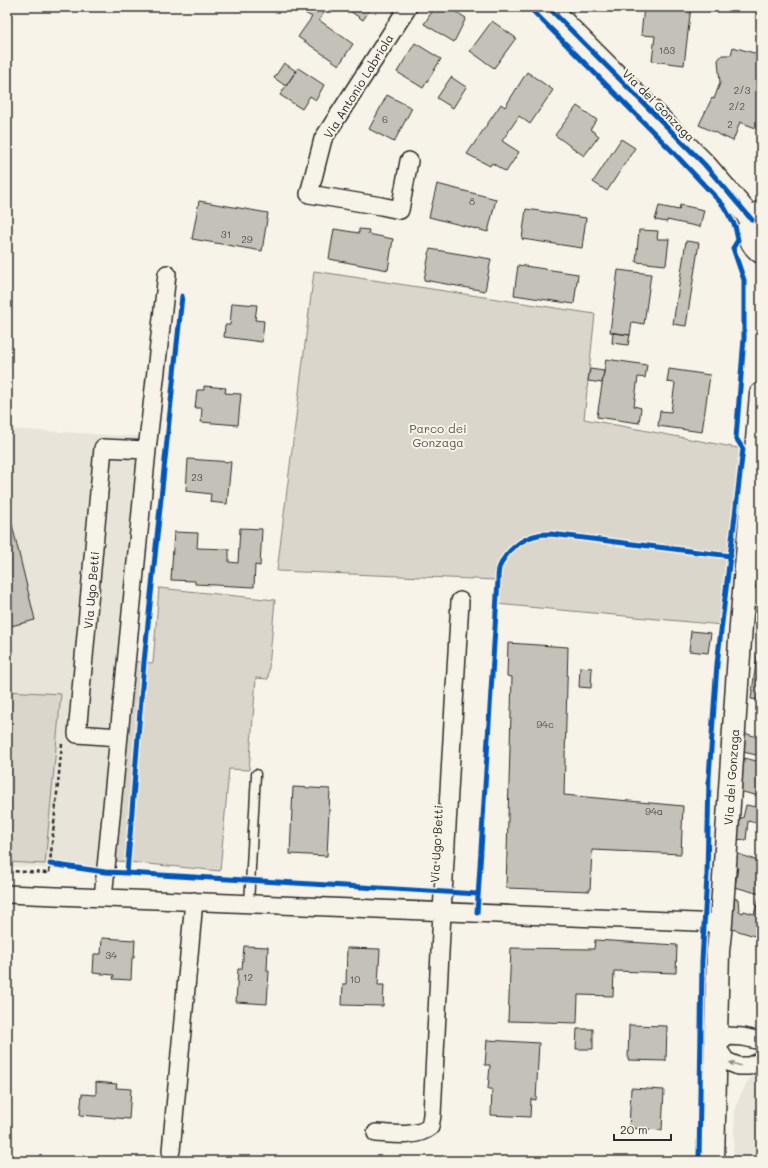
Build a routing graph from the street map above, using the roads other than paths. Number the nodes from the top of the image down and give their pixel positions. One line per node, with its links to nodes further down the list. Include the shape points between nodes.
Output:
1 (408, 7): 3 (street, Via Antonio Labriola, via 323,139 309,194 400,210)
2 (548, 7): 4 (main road, Via dei Gonzaga)
3 (409, 161)
4 (757, 216): 5 (main road, Via dei Gonzaga, via 749,229 750,239)
5 (761, 252)
6 (167, 274): 8 (street)
7 (761, 394): 9 (main road, Via dei Gonzaga)
8 (147, 450): 11 (street); 11 (street, Via Ugo Betti, via 104,448 78,734)
9 (752, 597): 18 (main road, Via dei Gonzaga)
10 (460, 601): 17 (street, Via Ugo Betti)
11 (119, 737): 14 (street)
12 (256, 774): 16 (lane)
13 (7, 894): 14 (street)
14 (104, 898): 15 (street)
15 (194, 901): 16 (street); 23 (street)
16 (249, 904): 17 (street)
17 (442, 912): 18 (street); 22 (street, Via Ugo Betti, via 430,1128 413,1134)
18 (721, 923): 20 (main road, Via dei Gonzaga)
19 (761, 1041): 20 (street, via 728,1036)
20 (716, 1046): 21 (street, one-way to 20, via 749,1066 738,1066 726,1061); 24 (main road, Via dei Gonzaga)
21 (761, 1061)
22 (376, 1134)
23 (171, 1151)
24 (713, 1161)

